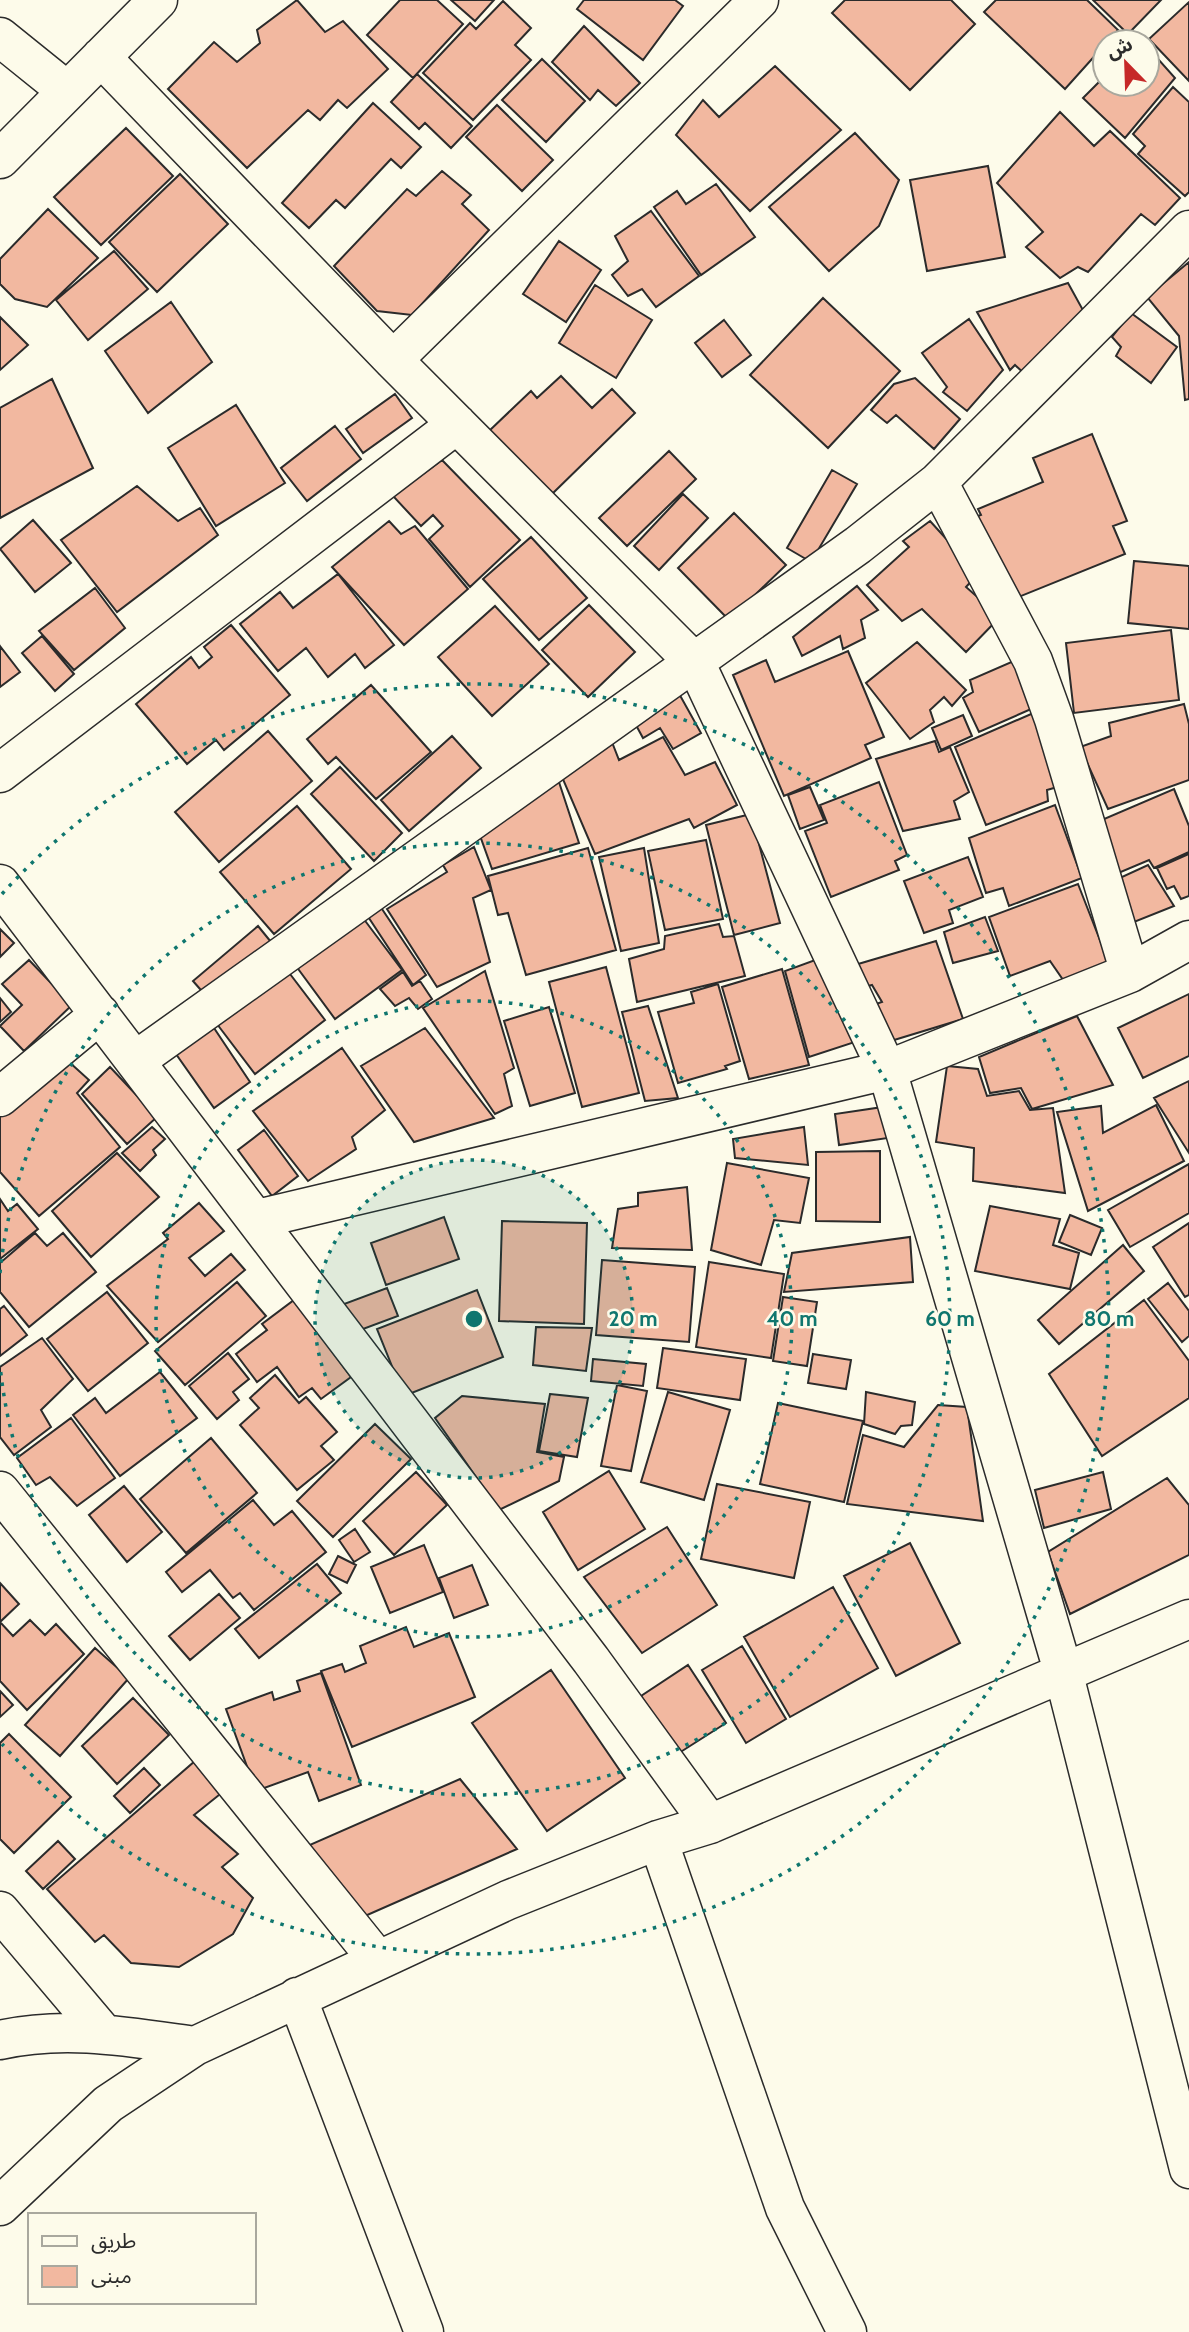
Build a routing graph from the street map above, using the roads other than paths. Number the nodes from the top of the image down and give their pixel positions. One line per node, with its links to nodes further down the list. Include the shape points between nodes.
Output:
1 (158, 0): 4 (street)
2 (759, 0): 8 (street)
3 (0, 37): 5 (street)
4 (100, 57): 5 (street); 8 (street)
5 (67, 91): 6 (street)
6 (0, 159)
7 (1189, 230): 10 (street)
8 (393, 360): 9 (street)
9 (457, 424): 11 (street); 12 (street)
10 (938, 482): 11 (street, via 815,579); 15 (street, via 1032,661 1054,719)
11 (696, 664): 17 (street); 18 (street)
12 (0, 773)
13 (0, 884): 16 (street)
14 (1189, 940): 15 (street)
15 (1129, 972): 18 (street)
16 (100, 1014): 17 (street); 19 (street)
17 (135, 1061): 20 (street)
18 (887, 1070): 20 (street); 23 (street)
19 (0, 1097)
20 (257, 1219): 24 (street)
21 (0, 1491): 27 (street)
22 (1189, 1619): 23 (street)
23 (1063, 1671): 24 (street); 32 (street)
24 (710, 1824): 25 (street)
25 (658, 1840): 27 (street); 35 (street, via 785,2208)
26 (0, 1911): 29 (street)
27 (377, 1959): 28 (street)
28 (296, 1997): 31 (street); 34 (street)
29 (104, 2034): 30 (street); 31 (street)
30 (0, 2040)
31 (195, 2046): 33 (street, via 108,2104)
32 (1189, 2169)
33 (0, 2206)
34 (424, 2332)
35 (847, 2332)

